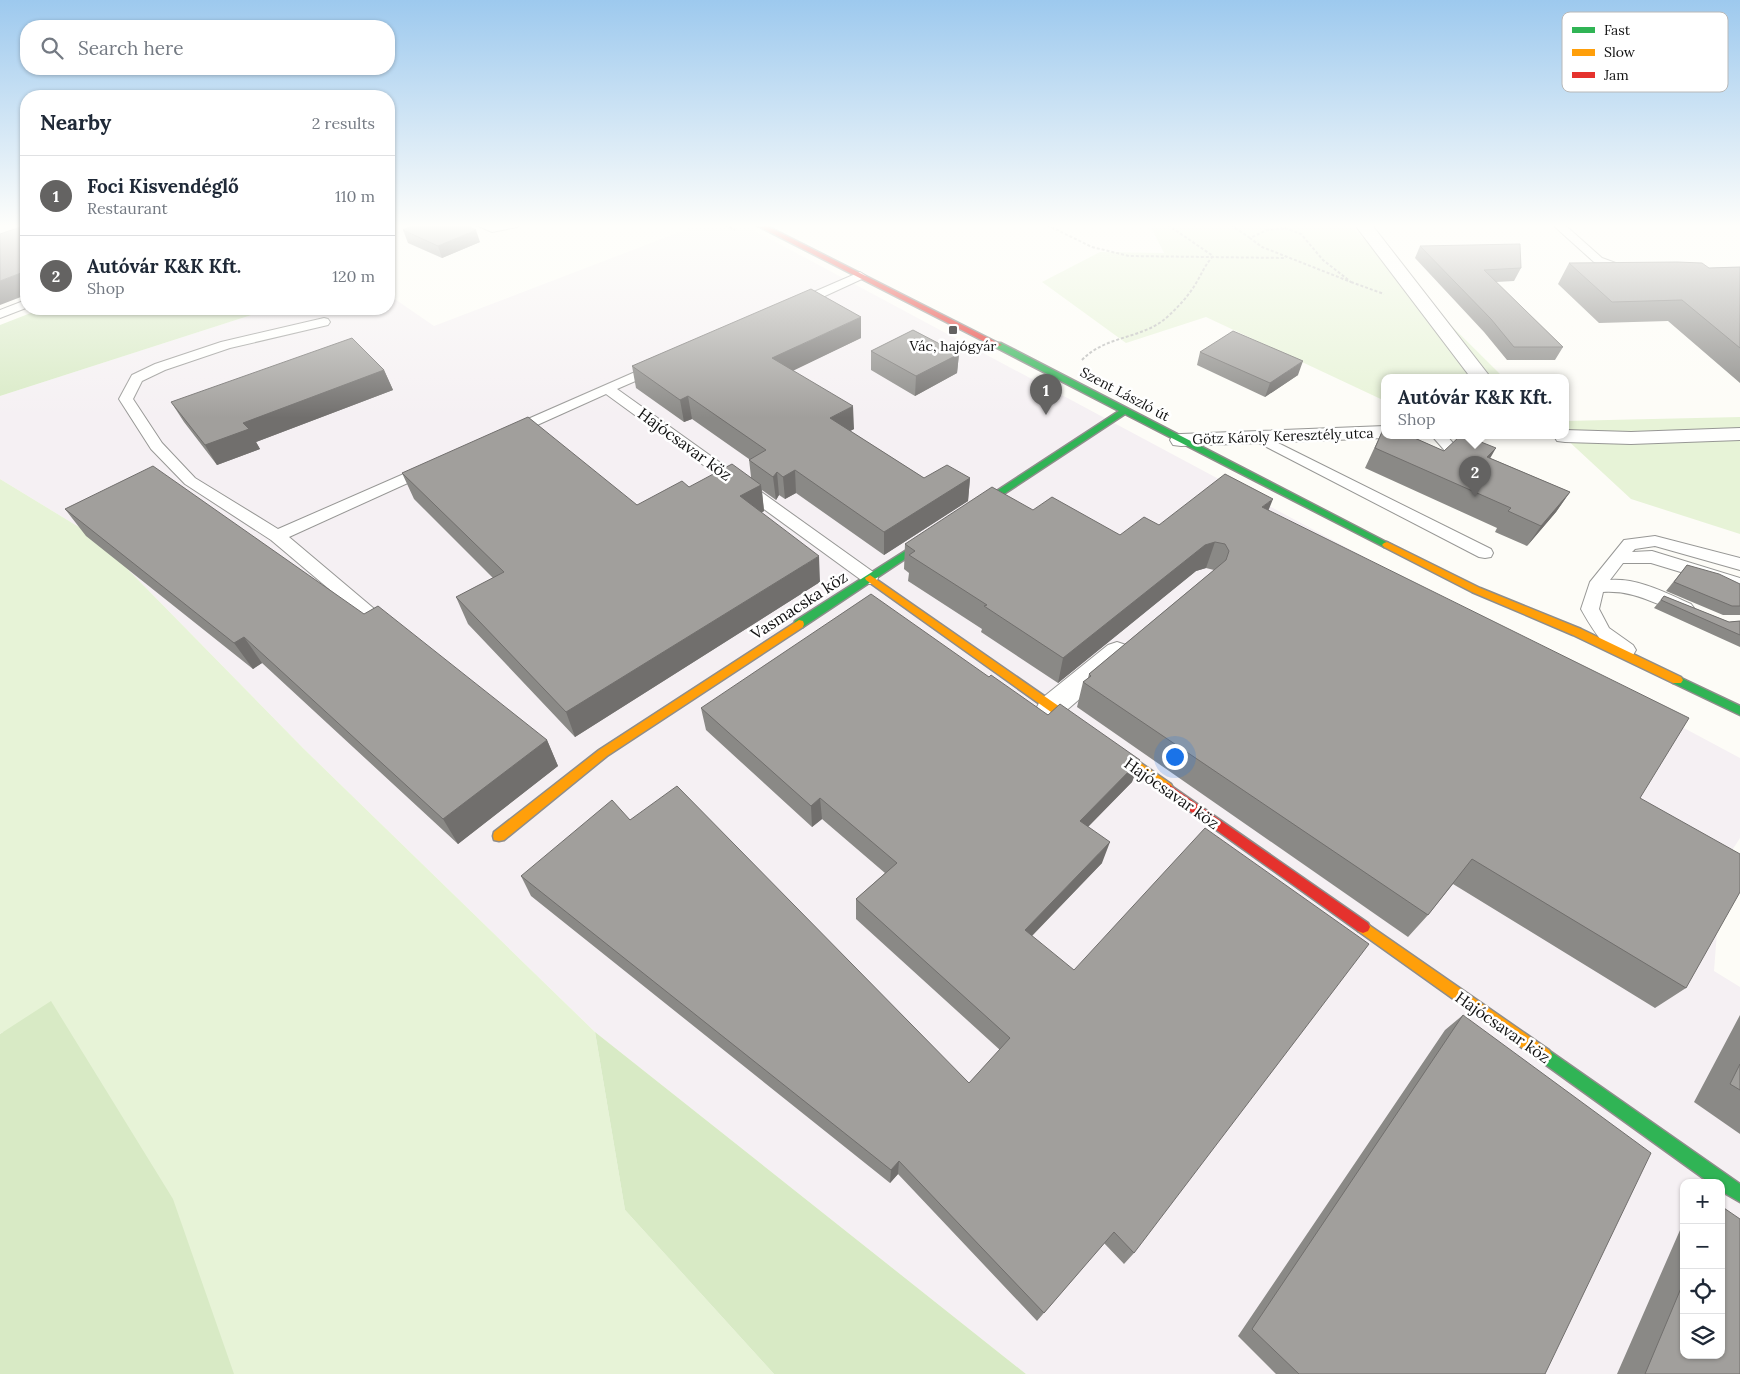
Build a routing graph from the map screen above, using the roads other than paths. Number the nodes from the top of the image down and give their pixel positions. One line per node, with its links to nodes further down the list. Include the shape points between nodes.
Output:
1 (830, 289): 5 (lane)
2 (886, 289): 11 (street, Szent László út)
3 (1412, 289): 9 (street)
4 (20, 306): 6 (lane)
5 (785, 309)
6 (0, 314)
7 (324, 322): 23 (lane, via 226,345 160,367 137,378 126,399 156,446 190,481)
8 (670, 360): 10 (lane)
9 (1478, 374)
10 (608, 388): 14 (lane); 27 (lane, Hajócsavar köz)
11 (1124, 411): 18 (street, Szent László út); 21 (street)
12 (1381, 432): 16 (street, Götz Károly Keresztély utca)
13 (1740, 434): 15 (street, via 1631,438)
14 (500, 436)
15 (1569, 436)
16 (1258, 437): 18 (street, Götz Károly Keresztély utca); 24 (lane)
17 (1442, 439): 19 (lane)
18 (1181, 440): 30 (street, Szent László út)
19 (1450, 449)
20 (438, 464): 23 (lane)
21 (959, 520)
22 (943, 530): 27 (street, Vasmacska köz)
23 (277, 536): 32 (lane)
24 (1485, 553)
25 (1618, 558): 26 (lane, via 1630,544 1655,541); 28 (lane, via 1652,557); 29 (lane)
26 (1740, 564)
27 (870, 578): 36 (street, Hajócsavar köz); 38 (street, Vasmacska köz, via 603,753)
28 (1740, 584)
29 (1596, 586): 31 (lane, via 1620,584); 35 (lane, via 1590,609 1603,632)
30 (1476, 590): 33 (street); 35 (street, via 1518,605)
31 (1697, 613)
32 (379, 622)
33 (1535, 627)
34 (1132, 640): 36 (street)
35 (1644, 663): 37 (street)
36 (1052, 707): 39 (street, Hajócsavar köz)
37 (1740, 711)
38 (499, 836)
39 (1740, 1194)

